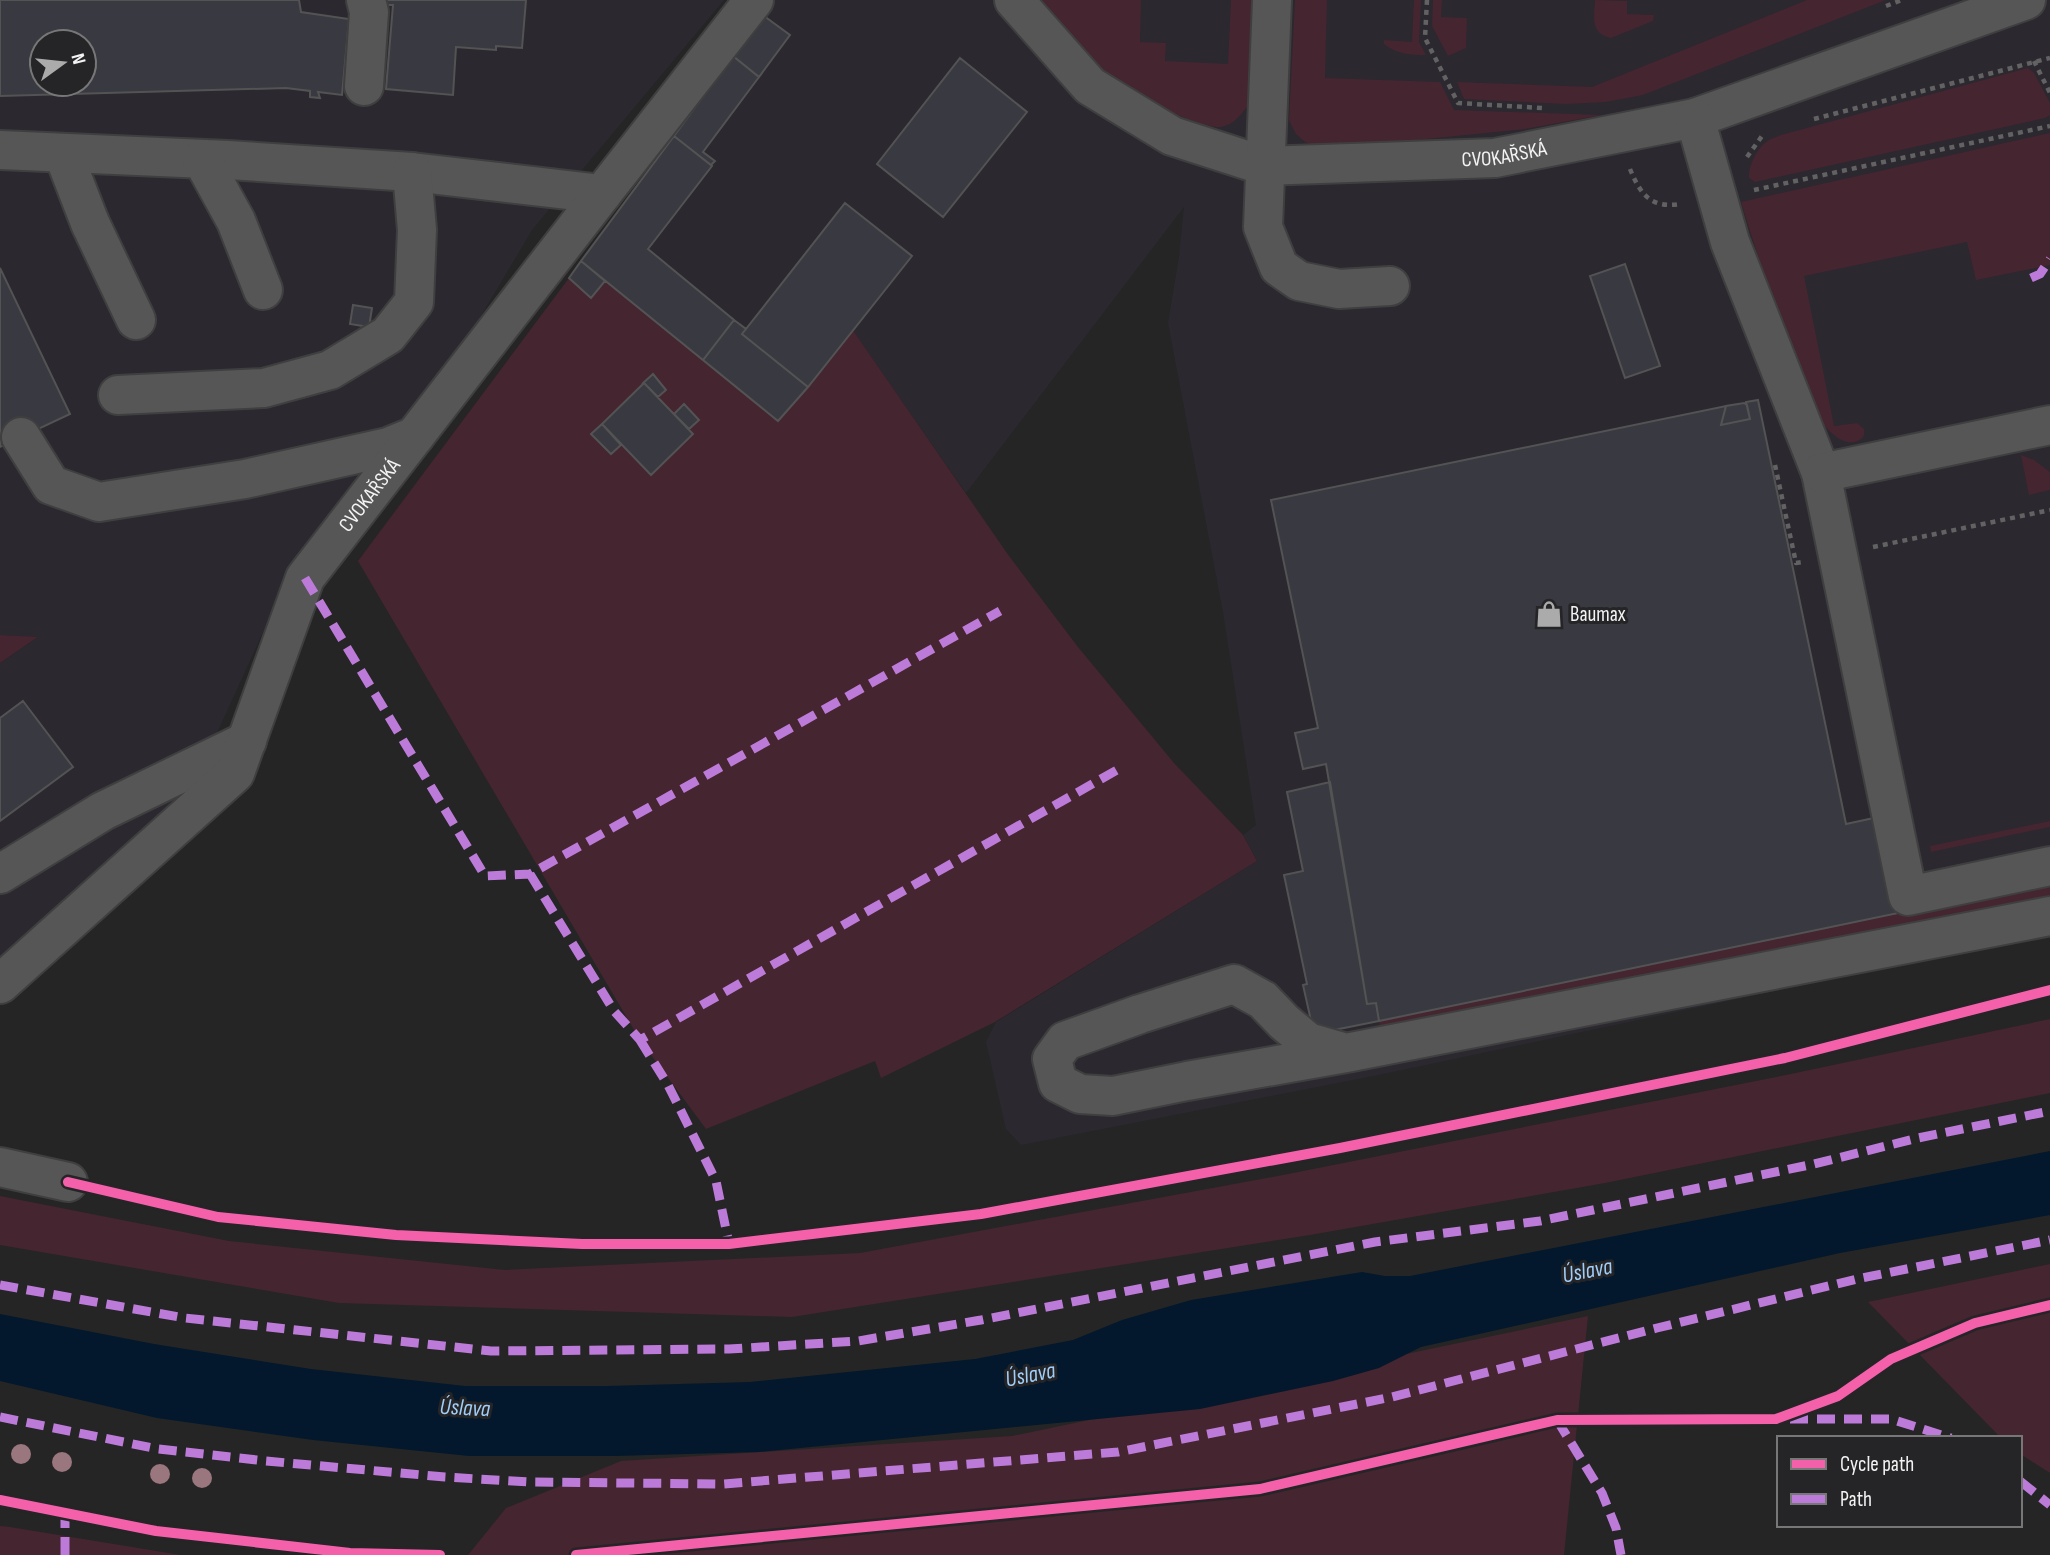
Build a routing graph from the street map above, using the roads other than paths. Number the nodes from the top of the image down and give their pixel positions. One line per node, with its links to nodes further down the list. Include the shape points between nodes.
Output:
1 (366, 0): 6 (street)
2 (754, 0): 13 (street, CVOKAŘSKÁ)
3 (1014, 0): 11 (street, CVOKAŘSKÁ, via 1090,86 1172,136)
4 (1272, 0): 11 (street)
5 (2026, 0): 7 (street, CVOKAŘSKÁ)
6 (364, 86)
7 (1695, 118): 11 (street, CVOKAŘSKÁ, via 1495,158); 21 (street, via 1731,195 1730,242)
8 (0, 150): 9 (street)
9 (63, 153): 10 (street); 16 (street)
10 (202, 159): 12 (street); 15 (street, via 236,220)
11 (1265, 166): 14 (street, via 1263,227 1279,267 1299,281 1339,289)
12 (412, 172): 13 (street); 17 (street, via 417,230 414,302 388,335 330,370 264,388)
13 (602, 194): 19 (street, CVOKAŘSKÁ)
14 (1390, 286)
15 (263, 290)
16 (136, 320)
17 (118, 395)
18 (2050, 425): 21 (street)
19 (415, 436): 20 (street, via 387,447 245,479 99,502 51,485); 22 (street, CVOKAŘSKÁ, via 305,578)
20 (21, 437)
21 (1821, 473): 23 (street, via 1908,896)
22 (247, 741): 24 (street, via 103,811); 26 (street, CVOKAŘSKÁ, via 235,773)
23 (2050, 866)
24 (0, 874)
25 (2050, 916): 27 (street)
26 (0, 984)
27 (1346, 1053): 27 (street, via 1113,1096 1080,1094 1058,1083 1052,1059 1065,1041 1234,984 1262,1000 1308,1042)
28 (0, 1167): 29 (street)
29 (68, 1182)

